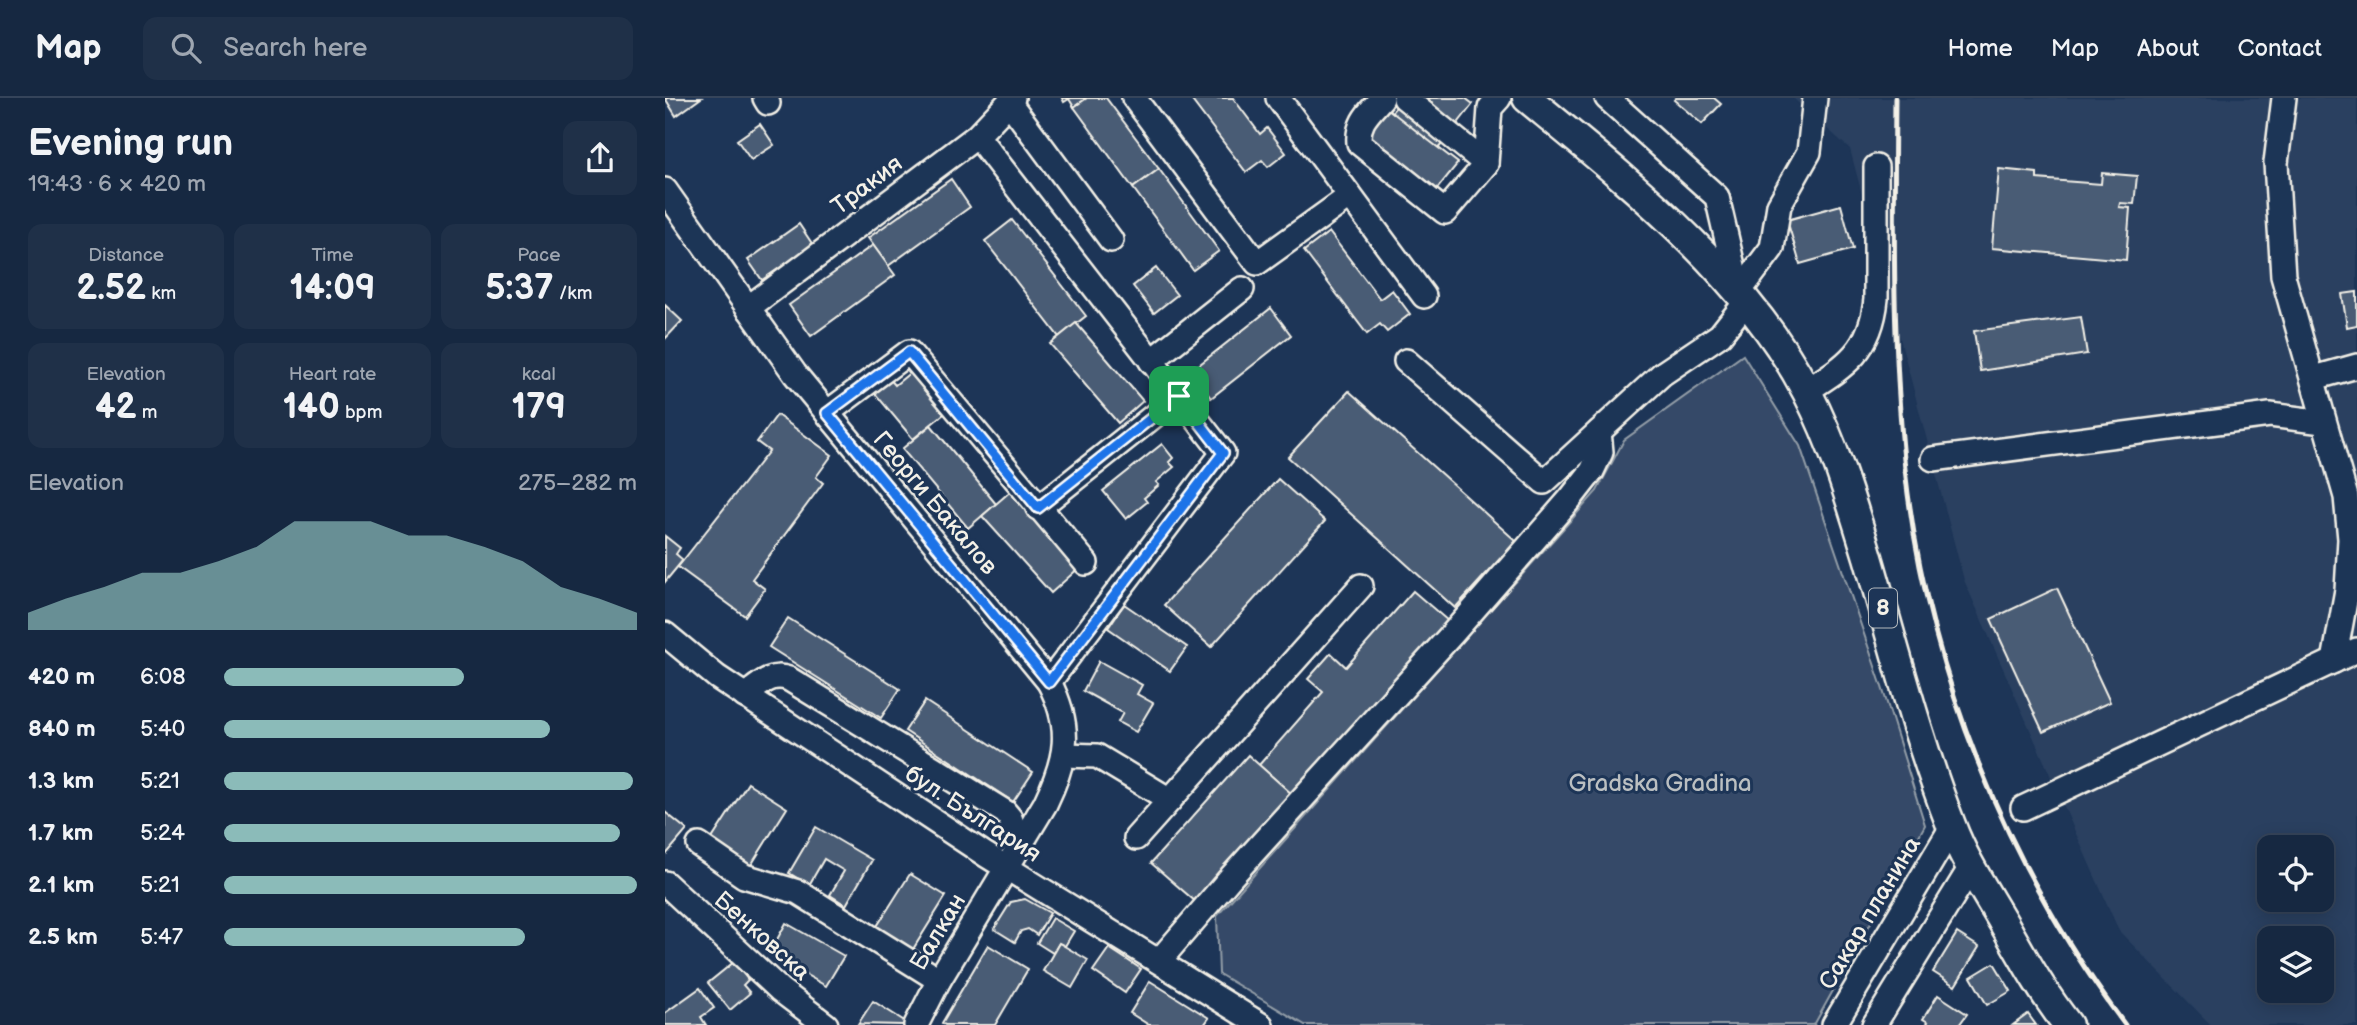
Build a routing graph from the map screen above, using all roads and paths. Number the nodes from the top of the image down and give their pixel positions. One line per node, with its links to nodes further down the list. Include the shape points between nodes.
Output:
1 (1134, 98): 15 (street, via 1257,263)
2 (1278, 98): 15 (street)
3 (1382, 98): 12 (street, via 1363,120 1359,143 1445,212)
4 (1405, 98): 12 (street)
5 (1527, 98): 19 (main road, 8, via 1697,247)
6 (1607, 98): 19 (street, via 1717,197)
7 (1815, 98): 19 (street, via 1809,152 1779,205 1772,248)
8 (2284, 98): 24 (street, via 2276,163 2283,276)
9 (1011, 100): 11 (street, Тракия); 16 (street)
10 (1489, 101): 12 (street)
11 (977, 136): 20 (street, Тракия); 21 (street)
12 (1486, 164)
13 (1876, 167): 25 (street, via 1874,321 1852,358)
14 (665, 190): 20 (street, Георги Бакалов)
15 (1350, 196): 18 (street)
16 (1111, 240)
17 (1242, 289): 21 (street)
18 (1424, 296)
19 (1743, 297): 25 (main road, 8); 29 (street, via 1720,335 1662,374)
20 (748, 308): 27 (street, Георги Бакалов)
21 (1151, 361): 26 (street)
22 (1406, 361): 29 (street, via 1544,482)
23 (2357, 366): 24 (street)
24 (2313, 378): 28 (street)
25 (1807, 391): 42 (main road, 8, via 1849,495)
26 (1179, 396): 31 (street); 37 (street, via 1223,453)
27 (827, 413): 31 (street, via 909,352); 37 (street, Георги Бакалов)
28 (2323, 422): 30 (street, via 2270,415); 36 (street, via 2346,497 2350,539 2347,590)
29 (1599, 432): 49 (street, via 1601,452 1570,499)
30 (1933, 459)
31 (1038, 508): 32 (street)
32 (1086, 563)
33 (1361, 586): 40 (street)
34 (665, 634): 38 (street, бул. България)
35 (2357, 650): 36 (street)
36 (2333, 661): 41 (street)
37 (1049, 682): 39 (street, Георги Бакалов, via 1061,705)
38 (745, 696): 45 (street, via 772,677 789,679 1005,812); 47 (street, бул. България)
39 (1063, 755): 40 (street, via 1097,756); 45 (street, Георги Бакалов, via 1057,779)
40 (1170, 800): 43 (street)
41 (2023, 808)
42 (1952, 827): 46 (main road, 8); 54 (street, Сакар планина)
43 (1136, 838)
44 (699, 845): 50 (street, via 744,876 798,892)
45 (1020, 845): 47 (street, Георги Бакалов)
46 (1971, 867): 55 (street); 56 (main road, 8)
47 (1007, 868): 49 (street, бул. България); 50 (street, Балкан)
48 (665, 883): 51 (street, Бенковска, via 780,990)
49 (1159, 961): 53 (street, бул. България)
50 (939, 980): 52 (street, Балкан)
51 (826, 1025)
52 (916, 1025)
53 (1261, 1025)
54 (1834, 1025)
55 (1874, 1025)
56 (2068, 1025)

